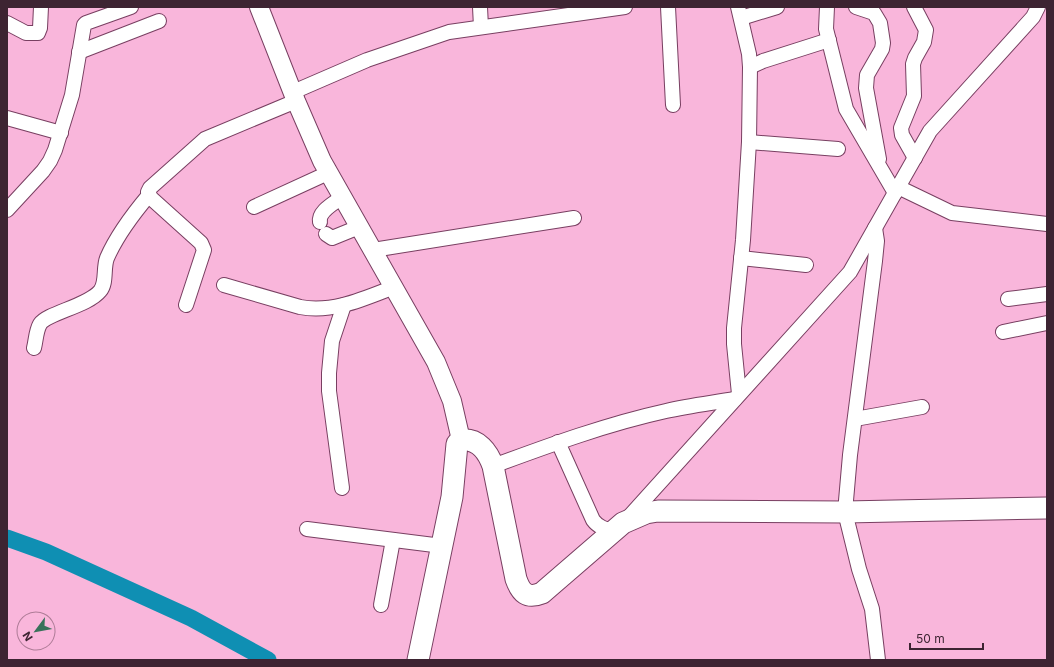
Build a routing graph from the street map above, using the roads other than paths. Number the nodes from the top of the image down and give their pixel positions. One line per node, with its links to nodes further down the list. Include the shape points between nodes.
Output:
1 (41, 7): 16 (street, via 38,33 26,33)
2 (131, 7): 19 (street, via 86,23)
3 (259, 7): 21 (main road)
4 (480, 7): 17 (street)
5 (625, 7): 11 (street)
6 (668, 7): 22 (street)
7 (777, 7): 13 (street)
8 (827, 7): 18 (street, via 826,29)
9 (856, 7): 28 (street, via 874,13 880,23 882,50 867,74 866,88)
10 (914, 7): 27 (street, via 926,30 924,42 913,64 914,96 901,128 902,135)
11 (585, 10): 17 (street)
12 (1035, 12): 14 (street); 27 (street, via 930,131)
13 (739, 13): 20 (street)
14 (1047, 18)
15 (159, 21): 19 (street)
16 (7, 23)
17 (481, 27): 21 (street, via 449,32 367,60)
18 (829, 40): 20 (street); 28 (street, via 846,109)
19 (79, 52): 24 (street, via 72,96)
20 (750, 67): 25 (street)
21 (294, 97): 29 (main road); 31 (street, via 205,139 150,188)
22 (673, 105)
23 (7, 118): 24 (street)
24 (60, 133): 33 (street, via 50,161 43,171)
25 (749, 142): 26 (street); 40 (street)
26 (838, 149)
27 (915, 158): 30 (street)
28 (881, 170): 30 (street)
29 (328, 172): 32 (main road); 34 (street)
30 (896, 190): 36 (street, via 952,213); 38 (street)
31 (149, 195): 46 (street, via 203,246 204,250); 50 (street, via 120,232 106,261 102,289 91,298 42,320)
32 (342, 197): 37 (main road); 37 (street, via 321,214 319,218 323,228 332,238)
33 (10, 203)
34 (254, 207)
35 (574, 218): 39 (street)
36 (1047, 224)
37 (359, 227): 39 (main road)
38 (875, 228): 51 (street, via 850,272); 53 (street, via 876,261)
39 (373, 250): 43 (main road)
40 (741, 258): 41 (street); 51 (street, via 734,344)
41 (806, 265)
42 (224, 285): 47 (street, via 306,308)
43 (394, 287): 47 (street); 54 (main road, via 436,362 452,401)
44 (1047, 294): 45 (street)
45 (1008, 300)
46 (186, 305)
47 (344, 305): 57 (street, via 332,340 329,373 329,391)
48 (1047, 323): 49 (street)
49 (1003, 332)
50 (34, 348)
51 (737, 397): 55 (street, via 622,422); 60 (street)
52 (922, 408): 53 (street)
53 (855, 419): 59 (street)
54 (461, 440): 56 (highway, via 470,440 481,446); 63 (highway, via 457,444 452,497)
55 (558, 442): 56 (street); 60 (street, via 593,520 601,528)
56 (494, 466): 60 (highway, via 516,579 523,593 529,596 542,593)
57 (342, 488)
58 (1047, 508): 59 (highway)
59 (845, 512): 60 (highway, via 658,511 646,513); 66 (street, via 872,609)
60 (618, 527)
61 (307, 529): 62 (street)
62 (393, 540): 63 (street); 64 (street)
63 (442, 546): 65 (highway)
64 (381, 605)
65 (418, 660)
66 (878, 660)

